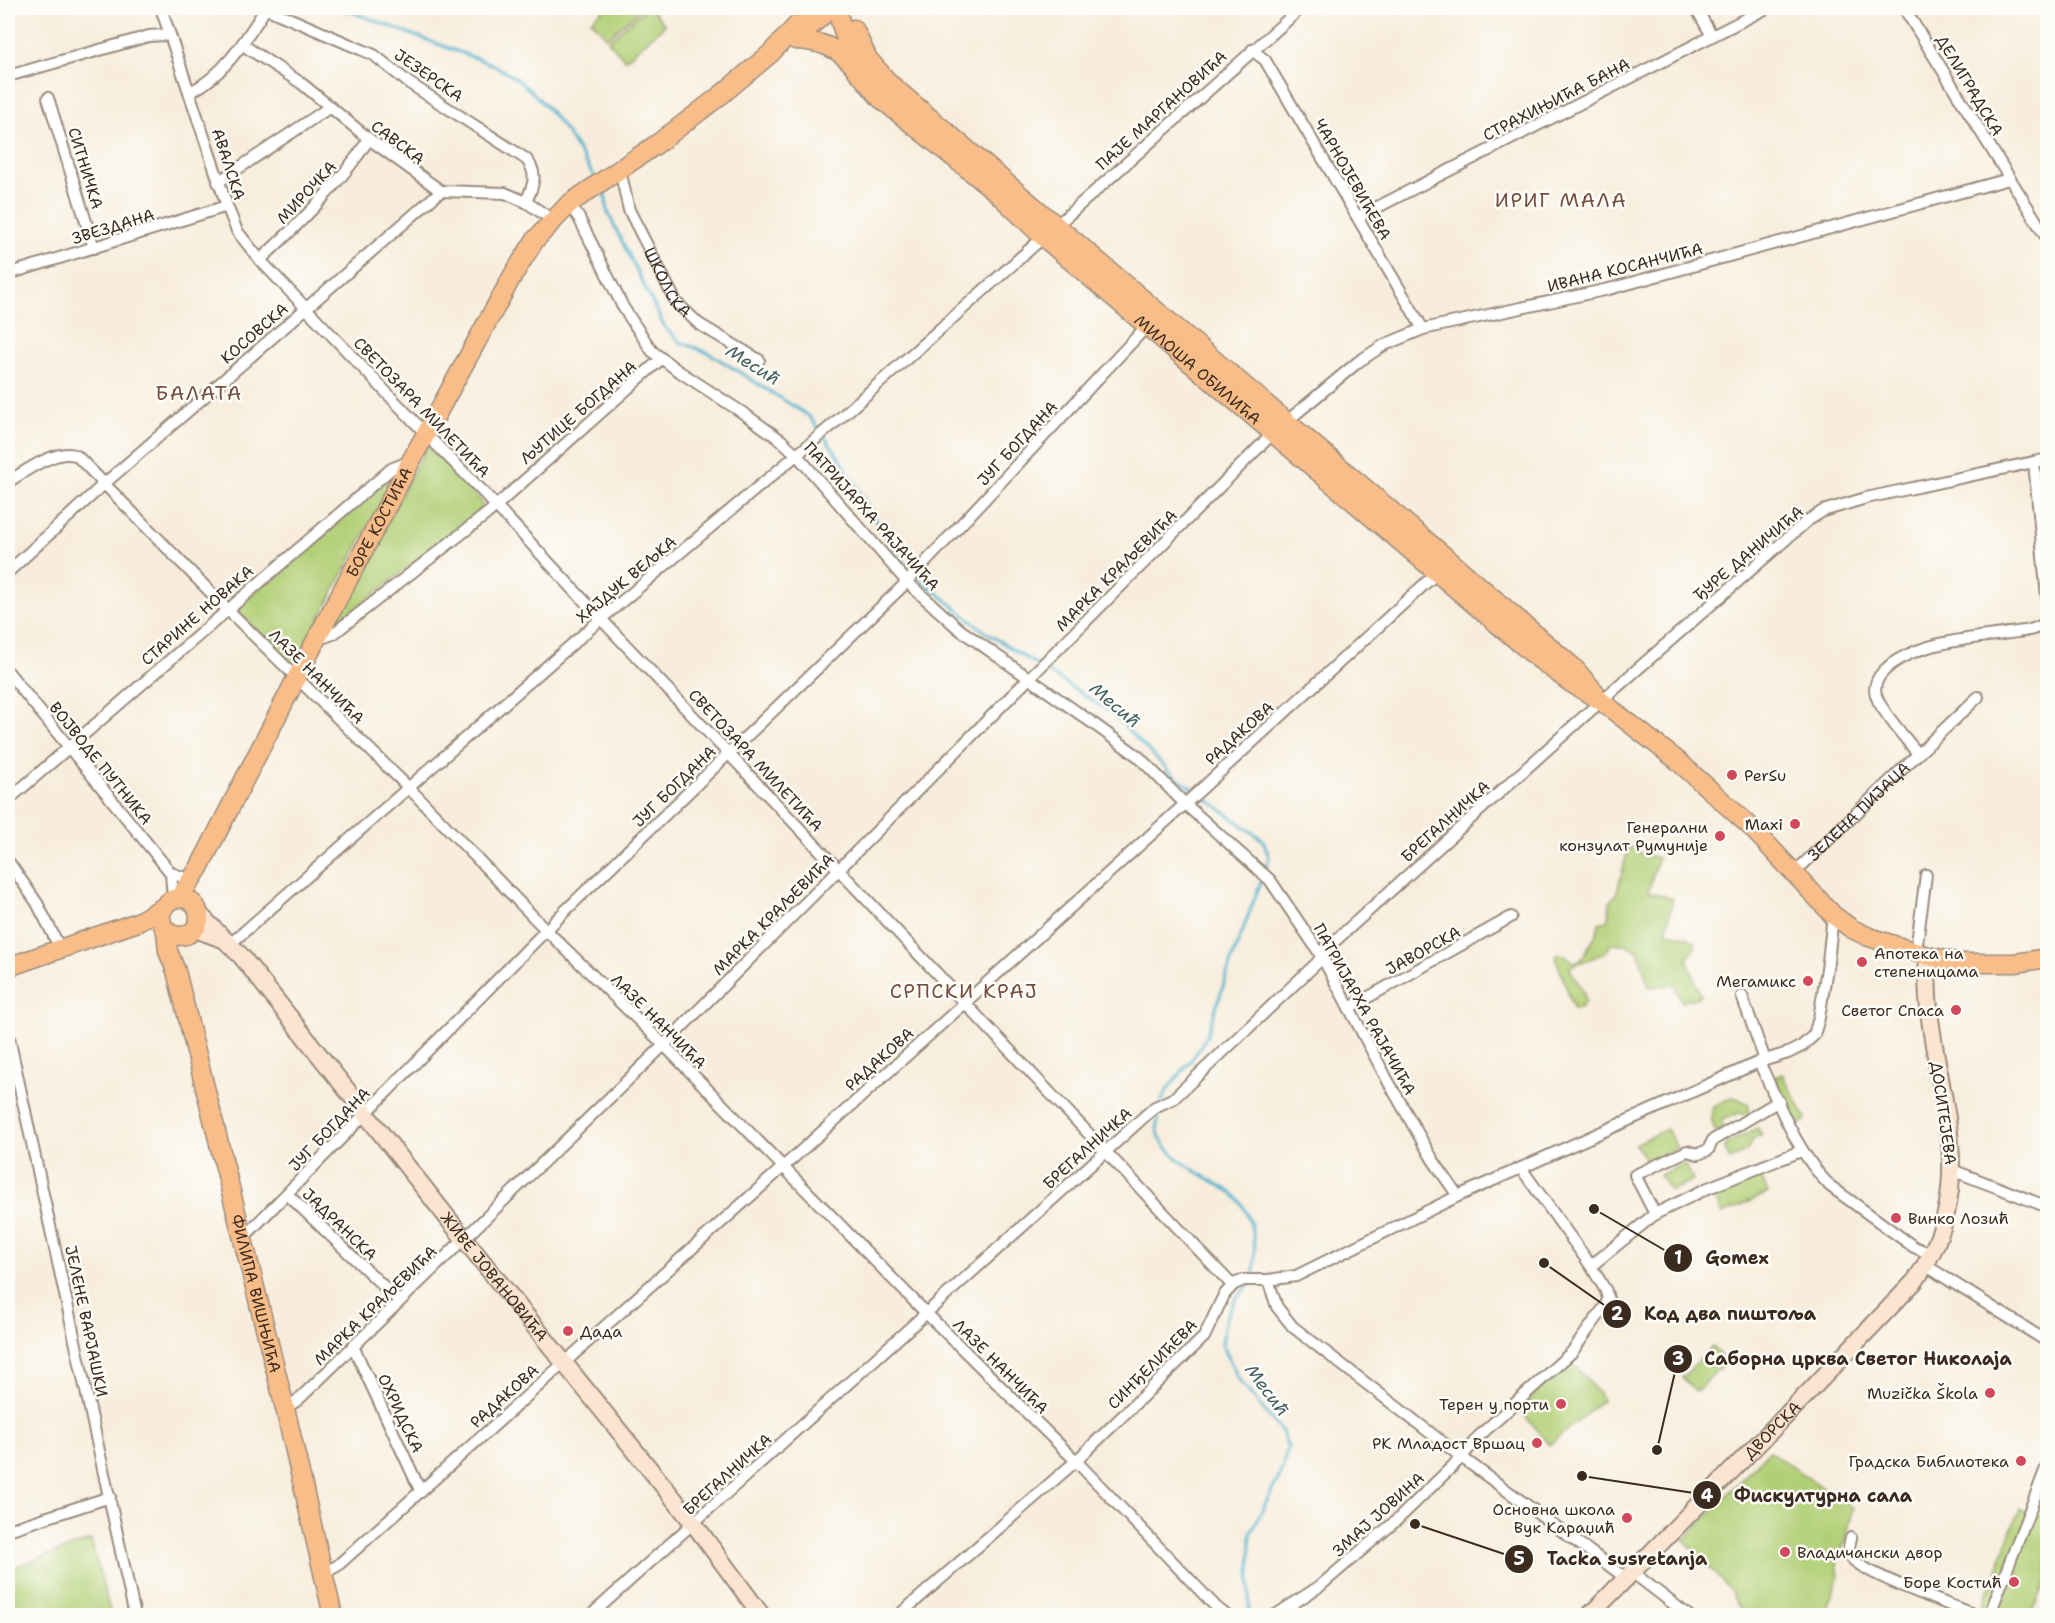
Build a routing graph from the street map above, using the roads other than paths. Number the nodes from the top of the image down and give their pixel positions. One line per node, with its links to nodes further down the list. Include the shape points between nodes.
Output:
1 (161, 8): 10 (street, АВАЛСКА)
2 (266, 8): 13 (street); 26 (street, ЈЕЗЕРСКА, via 374,55 526,159 535,176)
3 (813, 8): 15 (main road)
4 (833, 8): 12 (main road); 16 (main road, МИЛОША ОБИЛИЋА)
5 (848, 8): 31 (main road, МИЛОША ОБИЛИЋА, via 859,43 877,72)
6 (1301, 8): 14 (street, ПАЈЕ МАРГАНОВИЋА)
7 (1696, 8): 11 (street)
8 (1767, 8): 11 (street, СТРАХИЊИЋА БАНА)
9 (1904, 8): 23 (street, ДЕЛИГРАДСКА)
10 (170, 36): 17 (street, via 149,36); 18 (street, АВАЛСКА)
11 (1712, 36): 29 (street, СТРАХИЊИЋА БАНА)
12 (795, 40): 15 (main road); 16 (main road, via 832,47)
13 (243, 45): 18 (street, via 206,83); 20 (street, САВСКА)
14 (1252, 50): 29 (street, ЧАРНОЈЕВИЋЕВА, via 1265,60); 31 (street, ПАЈЕ МАРГАНОВИЋА)
15 (770, 54): 22 (main road)
16 (855, 68): 31 (main road, МИЛОША ОБИЛИЋА, via 880,98)
17 (8, 76)
18 (190, 92): 24 (street, АВАЛСКА)
19 (48, 98): 33 (street, СИТНИЧКА)
20 (330, 107): 21 (street, САВСКА); 24 (street)
21 (369, 139): 25 (street, САВСКА); 34 (street, МИРОЧКА, via 340,179)
22 (615, 173): 27 (main road, БОРЕ КОСТИЋА); 40 (street, ШКОЛСКА, via 629,210 676,302 699,324)
23 (2009, 179): 32 (street, ДЕЛИГРАДСКА); 38 (street, ИВАНА КОСАНЧИЋА, via 1609,289)
24 (219, 182): 28 (street, АВАЛСКА)
25 (441, 191): 26 (street, via 505,193); 36 (street, КОСОВСКА)
26 (526, 202): 30 (street)
27 (569, 204): 30 (main road, БОРЕ КОСТИЋА); 39 (street, ПАТРИЈАРХА РАЈАЧИЋА, via 623,307 642,339)
28 (226, 206): 33 (street, ЗВЕЗДАНА); 34 (street, АВАЛСКА, via 237,231)
29 (1358, 217): 38 (street, ЧАРНОЈЕВИЋЕВА)
30 (553, 220): 42 (main road, БОРЕ КОСТИЋА, via 513,275)
31 (1049, 230): 37 (main road, МИЛОША ОБИЛИЋА); 41 (main road, МИЛОША ОБИЛИЋА); 43 (street, ХАЈДУК ВЕЉКА)
32 (2048, 240)
33 (94, 248): 35 (street, ЗВЕЗДАНА)
34 (260, 260): 36 (street, АВАЛСКА)
35 (8, 274)
36 (306, 309): 42 (street, СВЕТОЗАРА МИЛЕТИЋА); 48 (street, КОСОВСКА)
37 (1147, 327): 41 (main road, МИЛОША ОБИЛИЋА); 52 (street, ЈУГ БОГДАНА)
38 (1423, 329): 41 (street, ИВАНА КОСАНЧИЋА, via 1384,345 1358,362)
39 (661, 359): 43 (street, ПАТРИЈАРХА РАЈАЧИЋА, via 743,413); 49 (street, ЉУТИЦЕ БОГДАНА)
40 (759, 360)
41 (1281, 426): 50 (main road, МИЛОША ОБИЛИЋА); 59 (street, МАРКА КРАЉЕВИЋА)
42 (426, 434): 45 (main road, БОРЕ КОСТИЋА); 49 (street, СВЕТОЗАРА МИЛЕТИЋА)
43 (796, 454): 52 (street, ПАТРИЈАРХА РАЈАЧИЋА); 55 (street, ХАЈДУК ВЕЉКА)
44 (2048, 459): 46 (street, ЂУРЕ ДАНИЧИЋА)
45 (411, 460): 54 (street, СТАРИНЕ НОВАКА, via 391,469); 57 (main road, БОРЕ КОСТИЋА)
46 (2034, 462): 53 (street); 62 (street, ЂУРЕ ДАНИЧИЋА, via 1841,504 1815,516)
47 (8, 482): 48 (street, ЛАЗЕ НАНЧИЋА, via 43,461 66,453 77,456)
48 (104, 484): 51 (street, КОСОВСКА); 54 (street, ЛАЗЕ НАНЧИЋА)
49 (496, 505): 55 (street, СВЕТОЗАРА МИЛЕТИЋА); 57 (street, ЉУТИЦЕ БОГДАНА, via 333,634)
50 (1444, 566): 62 (main road, МИЛОША ОБИЛИЋА, via 1573,667); 69 (street, РАДАКОВА)
51 (8, 572)
52 (909, 580): 59 (street, ПАТРИЈАРХА РАЈАЧИЋА, via 959,629); 64 (street, ЈУГ БОГДАНА)
53 (2048, 608)
54 (227, 609): 60 (street, ЛАЗЕ НАНЧИЋА); 63 (street, СТАРИНЕ НОВАКА)
55 (601, 619): 64 (street, СВЕТОЗАРА МИЛЕТИЋА); 67 (street, ХАЈДУК ВЕЉКА)
56 (2048, 621): 65 (street, ЗЕЛЕНА ПИЈАЦА, via 2033,629 1918,651 1885,670 1876,682 1877,699)
57 (316, 640): 60 (main road, БОРЕ КОСТИЋА)
58 (8, 672): 63 (street, ВОЈВОДЕ ПУТНИКА)
59 (1033, 675): 69 (street, ПАТРИЈАРХА РАЈАЧИЋА); 71 (street, МАРКА КРАЉЕВИЋА)
60 (297, 678): 67 (street, ЛАЗЕ НАНЧИЋА); 75 (main road, БОРЕ КОСТИЋА)
61 (1978, 697): 65 (street)
62 (1602, 701): 66 (main road, МИЛОША ОБИЛИЋА); 86 (street, БРЕГАЛНИЧКА)
63 (69, 747): 68 (street, СТАРИНЕ НОВАКА); 73 (street, ВОЈВОДЕ ПУТНИКА)
64 (730, 753): 71 (street, СВЕТОЗАРА МИЛЕТИЋА); 82 (street, ЈУГ БОГДАНА)
65 (1918, 754): 72 (street, ЗЕЛЕНА ПИЈАЦА)
66 (1678, 761): 72 (main road, ЗЕЛЕНА ПИЈАЦА)
67 (409, 788): 82 (street, ЛАЗЕ НАНЧИЋА); 83 (street, ХАЈДУК ВЕЉКА)
68 (8, 800)
69 (1189, 800): 86 (street, ПАТРИЈАРХА РАЈАЧИЋА, via 1270,880); 91 (street, РАДАКОВА)
70 (8, 861): 84 (street, via 37,903)
71 (838, 869): 91 (street, СВЕТОЗАРА МИЛЕТИЋА); 94 (street, МАРКА КРАЉЕВИЋА)
72 (1795, 872): 77 (main road, ЗЕЛЕНА ПИЈАЦА)
73 (171, 873): 75 (street); 76 (street)
74 (1926, 875): 85 (street)
75 (194, 876): 76 (main road, БОРЕ КОСТИЋА); 79 (main road, БОРЕ КОСТИЋА)
76 (172, 901): 79 (main road, via 189,900); 80 (main road); 81 (main road, via 161,916)
77 (1833, 915): 85 (main road, ЗЕЛЕНА ПИЈАЦА, via 1857,931); 95 (street, via 1814,1035 1802,1046)
78 (1511, 917): 92 (street, ЈАВОРСКА)
79 (196, 921): 81 (main road, via 181,936); 83 (street, ЖИВЕ ЈОВАНОВИЋА); 89 (main road)
80 (138, 922): 81 (main road); 84 (main road)
81 (165, 929): 89 (main road, ФИЛИПА ВИШЊИЋА)
82 (547, 931): 94 (street, ЛАЗЕ НАНЧИЋА); 97 (street, ЈУГ БОГДАНА)
83 (226, 942): 97 (street, ЖИВЕ ЈОВАНОВИЋА)
84 (60, 948): 88 (main road)
85 (1922, 953): 87 (main road, ЗЕЛЕНА ПИЈАЦА, via 1960,963 2015,963); 102 (street, ДОСИТЕЈЕВА)
86 (1321, 955): 92 (street, ПАТРИЈАРХА РАЈАЧИЋА); 99 (street, БРЕГАЛНИЧКА, via 1174,1098 1155,1107)
87 (2048, 958)
88 (8, 967)
89 (176, 971): 107 (main road, ФИЛИПА ВИШЊИЋА)
90 (1742, 996): 95 (street)
91 (964, 1002): 99 (street, СВЕТОЗАРА МИЛЕТИЋА); 100 (street, РАДАКОВА)
92 (1349, 1008): 104 (street, ПАТРИЈАРХА РАЈАЧИЋА, via 1388,1082)
93 (8, 1033): 123 (street, ЈЕЛЕНЕ ВАРЈАШКИ)
94 (664, 1045): 100 (street, ЛАЗЕ НАНЧИЋА); 108 (street, МАРКА КРАЉЕВИЋА)
95 (1762, 1061): 96 (street); 101 (street)
96 (1779, 1101): 98 (street); 106 (street, via 1713,1140 1708,1150 1698,1154 1687,1151 1635,1175)
97 (365, 1113): 103 (street, ЈУГ БОГДАНА); 108 (street, ЖИВЕ ЈОВАНОВИЋА)
98 (1801, 1151): 106 (street); 109 (street, via 1830,1186)
99 (1105, 1152): 112 (street, СВЕТОЗАРА МИЛЕТИЋА); 114 (street, БРЕГАЛНИЧКА)
100 (783, 1168): 114 (street, ЛАЗЕ НАНЧИЋА); 117 (street, РАДАКОВА)
101 (1521, 1168): 104 (street); 110 (street)
102 (1952, 1170): 105 (street); 109 (street, ДОСИТЕЈЕВА, via 1947,1209)
103 (287, 1194): 107 (street, ЈУГ БОГДАНА); 113 (street, ЈАДРАНСКА)
104 (1458, 1196): 111 (street, via 1308,1270 1288,1278)
105 (2048, 1207)
106 (1655, 1214): 110 (street)
107 (243, 1238): 118 (main road, ФИЛИПА ВИШЊИЋА)
108 (465, 1240): 113 (street, МАРКА КРАЉЕВИЋА); 117 (street, ЖИВЕ ЈОВАНОВИЋА)
109 (1928, 1260): 115 (street); 128 (street, ДВОРСКА, via 1915,1281)
110 (1592, 1266): 119 (street, ЗМАЈ ЈОВИНА, via 1606,1291 1606,1305 1572,1352 1478,1437)
111 (1264, 1280): 112 (street, via 1244,1280); 119 (street, via 1277,1307 1293,1327)
112 (1232, 1285): 120 (street, СИНЂЕЛИЋЕВА, via 1204,1337)
113 (399, 1301): 116 (street, МАРКА КРАЉЕВИЋА)
114 (927, 1314): 120 (street, ЛАЗЕ НАНЧИЋА); 124 (street, БРЕГАЛНИЧКА)
115 (2048, 1342)
116 (353, 1346): 118 (street, МАРКА КРАЉЕВИЋА); 122 (street, ОХРИДСКА)
117 (564, 1362): 122 (street, РАДАКОВА); 124 (street, ЖИВЕ ЈОВАНОВИЋА)
118 (285, 1408): 127 (main road, ФИЛИПА ВИШЊИЋА)
119 (1462, 1457): 128 (street); 135 (street, ЗМАЈ ЈОВИНА, via 1329,1578)
120 (1076, 1461): 133 (street, СИНЂЕЛИЋЕВА); 134 (street, ЛАЗЕ НАНЧИЋА)
121 (2048, 1463): 139 (street)
122 (422, 1492): 127 (street, РАДАКОВА, via 337,1566)
123 (110, 1497): 125 (street); 129 (street, ЈЕЛЕНЕ ВАРЈАШКИ)
124 (694, 1524): 131 (street, БРЕГАЛНИЧКА); 132 (street, ЖИВЕ ЈОВАНОВИЋА)
125 (8, 1530)
126 (1851, 1538): 138 (street, via 1852,1558 1874,1573)
127 (323, 1573): 130 (main road, ФИЛИПА ВИШЊИЋА)
128 (1629, 1575): 136 (street, ДВОРСКА); 137 (street)
129 (135, 1616)
130 (333, 1616)
131 (590, 1616)
132 (762, 1616)
133 (898, 1616)
134 (1227, 1616)
135 (1274, 1616)
136 (1589, 1616)
137 (1689, 1616)
138 (1977, 1616)
139 (1989, 1616)

